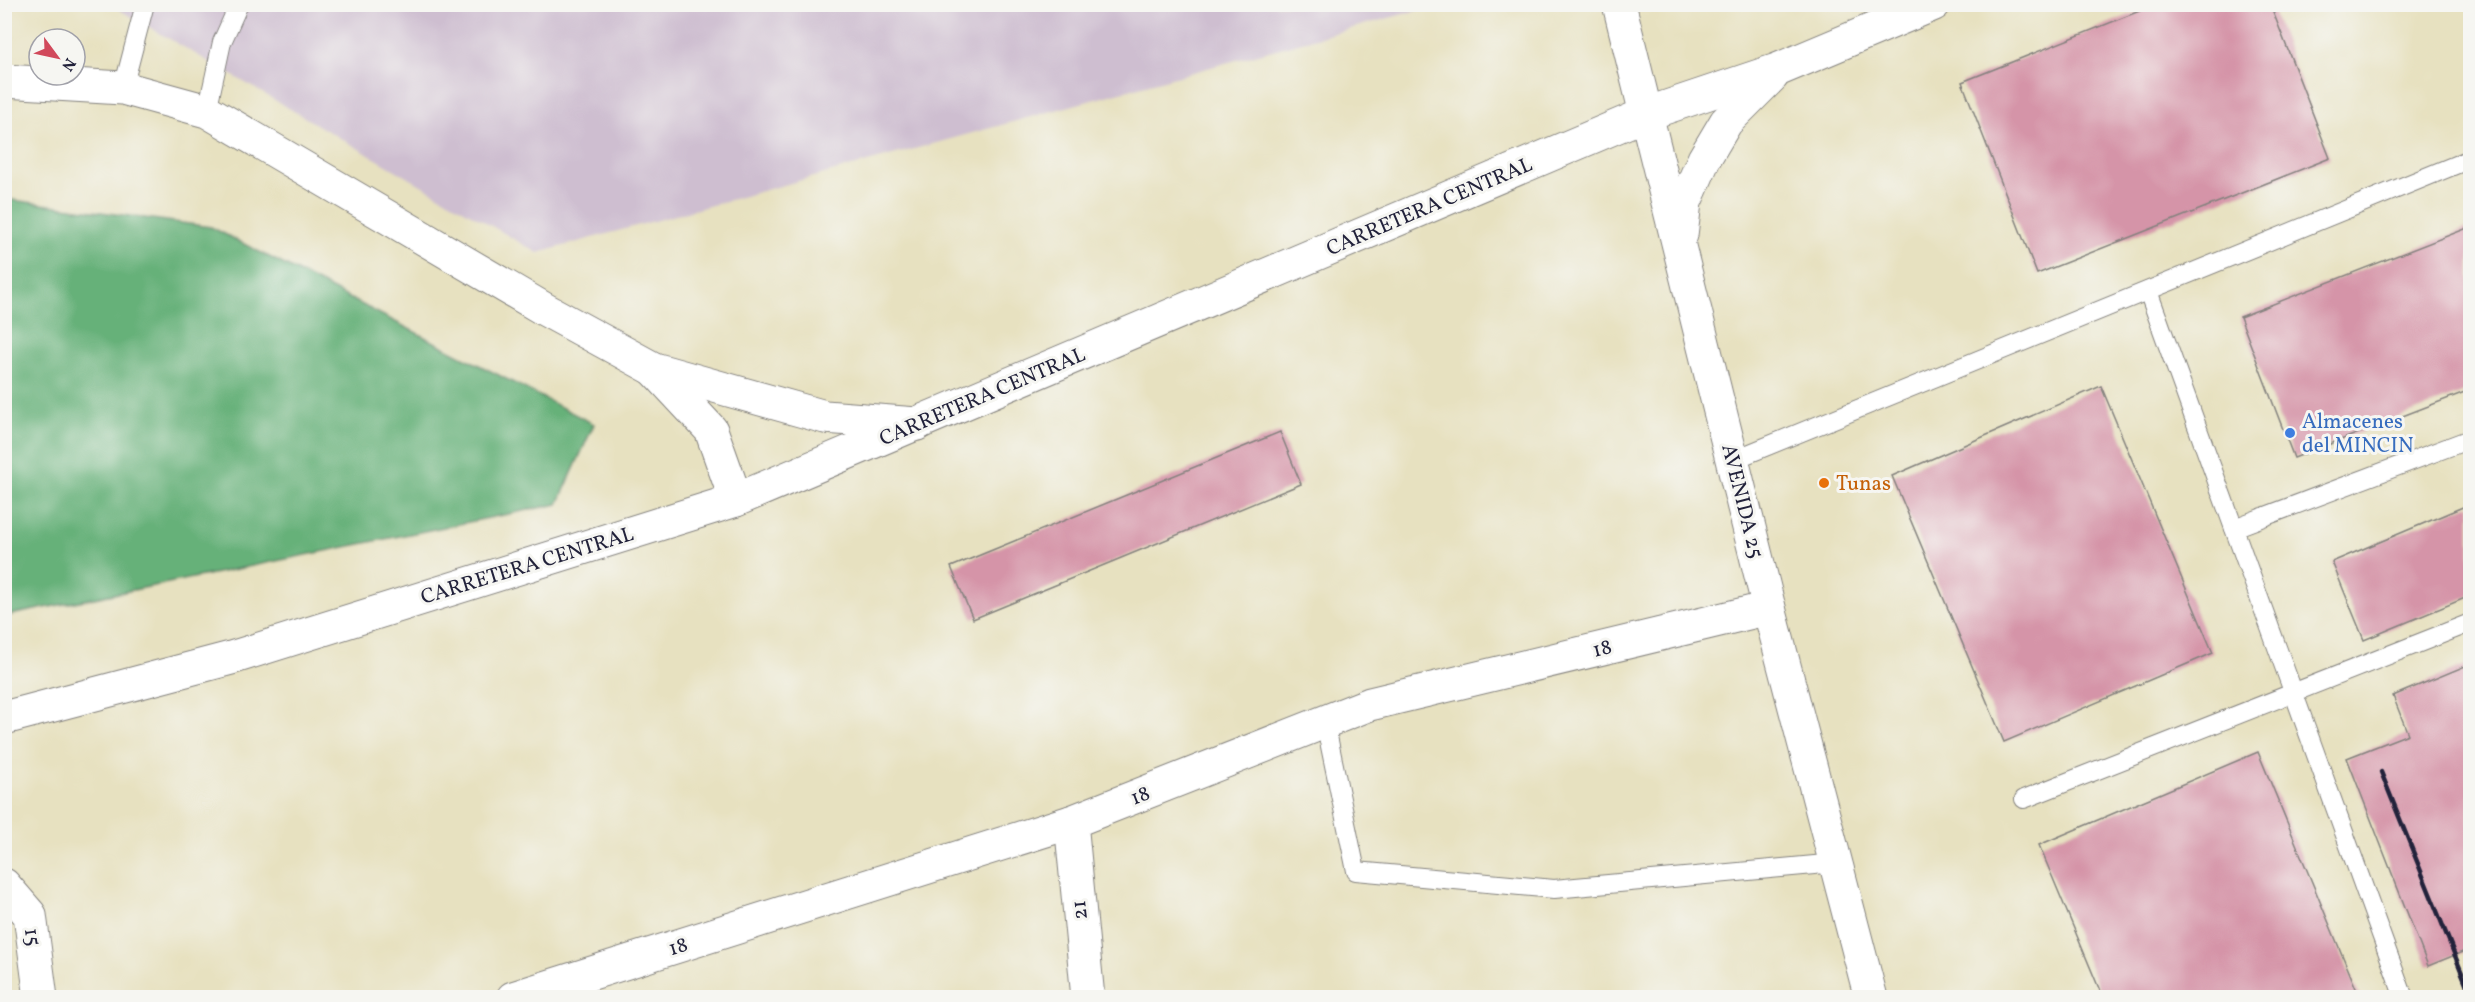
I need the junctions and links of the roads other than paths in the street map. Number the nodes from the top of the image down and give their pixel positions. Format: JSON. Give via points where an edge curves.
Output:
{"nodes":[{"id":1,"x":145,"y":4,"type":"edge"},
{"id":2,"x":239,"y":4,"type":"edge"},
{"id":3,"x":1618,"y":4,"type":"edge"},
{"id":4,"x":1935,"y":4,"type":"edge"},
{"id":5,"x":1777,"y":70,"type":"junction"},
{"id":6,"x":4,"y":81,"type":"edge"},
{"id":7,"x":123,"y":88,"type":"junction"},
{"id":8,"x":207,"y":111,"type":"junction"},
{"id":9,"x":1646,"y":114,"type":"junction"},
{"id":10,"x":2470,"y":159,"type":"edge"},
{"id":11,"x":1679,"y":246,"type":"junction"},
{"id":12,"x":2148,"y":291,"type":"junction"},
{"id":13,"x":654,"y":369,"type":"junction"},
{"id":14,"x":917,"y":424,"type":"junction"},
{"id":15,"x":2470,"y":439,"type":"edge"},
{"id":16,"x":1733,"y":460,"type":"junction"},
{"id":17,"x":736,"y":500,"type":"junction"},
{"id":18,"x":2234,"y":528,"type":"junction"},
{"id":19,"x":1769,"y":608,"type":"junction"},
{"id":20,"x":2470,"y":622,"type":"edge"},
{"id":21,"x":2293,"y":693,"type":"junction"},
{"id":22,"x":4,"y":718,"type":"edge"},
{"id":23,"x":1325,"y":722,"type":"junction"},
{"id":24,"x":2025,"y":799,"type":"dead end"},
{"id":25,"x":1071,"y":822,"type":"junction"},
{"id":26,"x":1836,"y":863,"type":"junction"},
{"id":27,"x":4,"y":885,"type":"edge"},
{"id":28,"x":41,"y":998,"type":"edge"},
{"id":29,"x":513,"y":998,"type":"edge"},
{"id":30,"x":1088,"y":998,"type":"edge"},
{"id":31,"x":1871,"y":998,"type":"edge"},
{"id":32,"x":2404,"y":998,"type":"edge"}],
"edges":[{"from":1,"to":7,"type":"lane"},
{"from":2,"to":8,"type":"lane","via":[[222,42]]},
{"from":3,"to":9,"type":"main road","name":"AVENIDA 25"},
{"from":4,"to":5,"type":"main road","name":"CARRETERA CENTRAL"},
{"from":5,"to":9,"type":"main road","name":"CARRETERA CENTRAL"},
{"from":5,"to":11,"type":"main road","via":[[1726,122],[1704,159],[1685,202]]},
{"from":6,"to":7,"type":"main road"},
{"from":7,"to":8,"type":"main road"},
{"from":8,"to":13,"type":"main road","via":[[544,309]]},
{"from":9,"to":11,"type":"main road","name":"AVENIDA 25"},
{"from":9,"to":14,"type":"main road","name":"CARRETERA CENTRAL"},
{"from":10,"to":12,"type":"lane"},
{"from":11,"to":16,"type":"main road","name":"AVENIDA 25"},
{"from":12,"to":16,"type":"lane"},
{"from":12,"to":18,"type":"lane"},
{"from":13,"to":14,"type":"main road","via":[[825,417]]},
{"from":13,"to":17,"type":"main road","via":[[711,430]]},
{"from":14,"to":17,"type":"main road","name":"CARRETERA CENTRAL"},
{"from":15,"to":18,"type":"lane"},
{"from":16,"to":19,"type":"main road","name":"AVENIDA 25"},
{"from":17,"to":22,"type":"main road","name":"CARRETERA CENTRAL","via":[[231,658]]},
{"from":18,"to":21,"type":"lane"},
{"from":19,"to":23,"type":"main road","name":"18","via":[[1370,704]]},
{"from":19,"to":26,"type":"main road","name":"AVENIDA 25"},
{"from":20,"to":21,"type":"lane"},
{"from":21,"to":24,"type":"lane"},
{"from":21,"to":32,"type":"lane"},
{"from":23,"to":25,"type":"main road","name":"18"},
{"from":23,"to":26,"type":"lane","via":[[1356,871],[1554,888]]},
{"from":25,"to":29,"type":"main road","name":"18"},
{"from":25,"to":30,"type":"main road","name":"21"},
{"from":26,"to":31,"type":"main road","name":"AVENIDA 25"},
{"from":27,"to":28,"type":"main road","name":"15","via":[[30,915]]}]}
